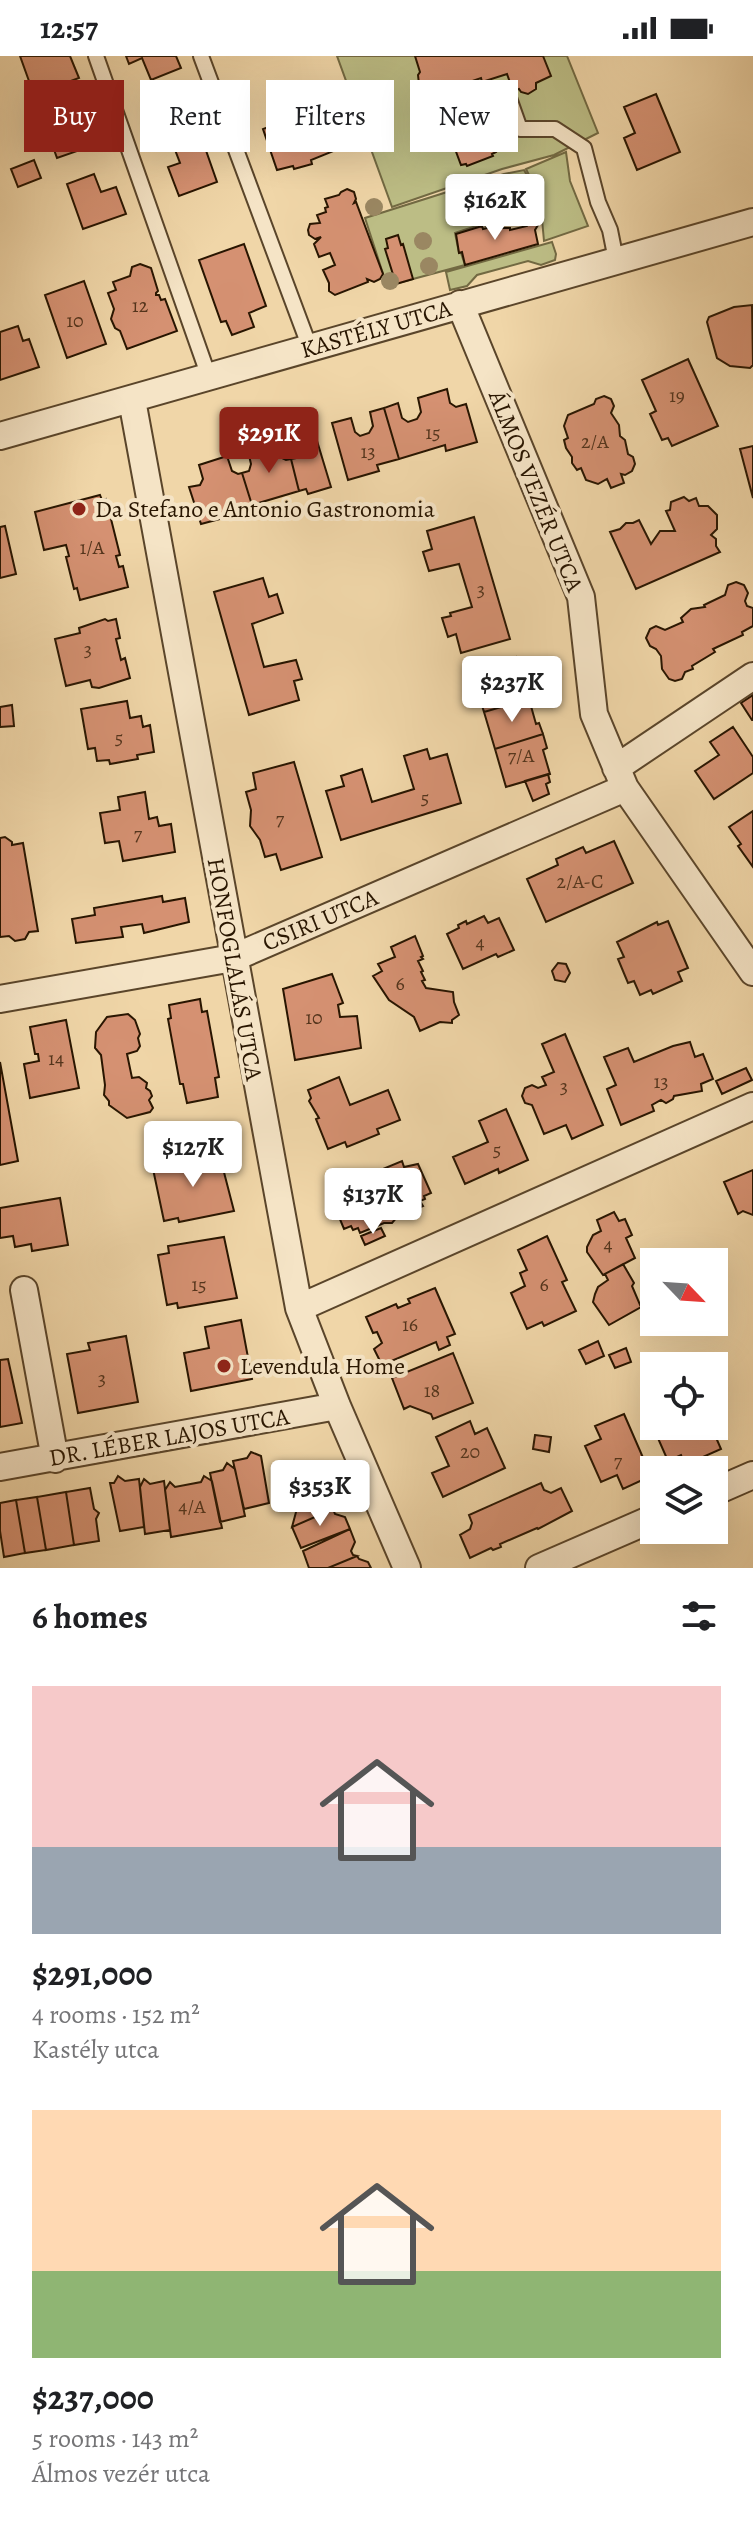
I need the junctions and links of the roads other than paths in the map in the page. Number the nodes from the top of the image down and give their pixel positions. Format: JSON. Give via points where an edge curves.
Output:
{"nodes":[{"id":1,"x":96,"y":56,"type":"edge"},
{"id":2,"x":201,"y":56,"type":"edge"},
{"id":3,"x":518,"y":123,"type":"edge"},
{"id":4,"x":753,"y":222,"type":"edge"},
{"id":5,"x":616,"y":260,"type":"junction"},
{"id":6,"x":460,"y":304,"type":"junction"},
{"id":7,"x":310,"y":348,"type":"junction"},
{"id":8,"x":209,"y":377,"type":"junction"},
{"id":9,"x":132,"y":400,"type":"junction"},
{"id":10,"x":0,"y":436,"type":"edge"},
{"id":11,"x":753,"y":676,"type":"edge"},
{"id":12,"x":620,"y":778,"type":"junction"},
{"id":13,"x":233,"y":958,"type":"junction"},
{"id":14,"x":753,"y":972,"type":"edge"},
{"id":15,"x":0,"y":999,"type":"edge"},
{"id":16,"x":753,"y":1106,"type":"edge"},
{"id":17,"x":24,"y":1290,"type":"dead end"},
{"id":18,"x":299,"y":1308,"type":"junction"},
{"id":19,"x":337,"y":1406,"type":"junction"},
{"id":20,"x":55,"y":1459,"type":"junction"},
{"id":21,"x":0,"y":1467,"type":"edge"},
{"id":22,"x":753,"y":1475,"type":"edge"},
{"id":23,"x":728,"y":1486,"type":"edge"},
{"id":24,"x":640,"y":1524,"type":"edge"},
{"id":25,"x":407,"y":1568,"type":"edge"},
{"id":26,"x":539,"y":1568,"type":"edge"}],
"edges":[{"from":1,"to":8,"type":"lane"},
{"from":2,"to":7,"type":"lane"},
{"from":3,"to":5,"type":"lane","via":[[520,129],[555,129],[584,148]]},
{"from":4,"to":5,"type":"street","name":"KASTÉLY UTCA"},
{"from":5,"to":6,"type":"street","name":"KASTÉLY UTCA"},
{"from":6,"to":7,"type":"street","name":"KASTÉLY UTCA"},
{"from":6,"to":12,"type":"street","name":"ÁLMOS VEZÉR UTCA","via":[[581,597],[594,714]]},
{"from":7,"to":8,"type":"street","name":"KASTÉLY UTCA"},
{"from":8,"to":9,"type":"street","name":"KASTÉLY UTCA"},
{"from":9,"to":10,"type":"street","name":"KASTÉLY UTCA"},
{"from":9,"to":13,"type":"street","name":"HONFOGLALÁS UTCA"},
{"from":11,"to":12,"type":"street","name":"CSIRI UTCA"},
{"from":12,"to":13,"type":"street","name":"CSIRI UTCA"},
{"from":12,"to":14,"type":"street","name":"ÁLMOS VEZÉR UTCA"},
{"from":13,"to":15,"type":"street","name":"CSIRI UTCA"},
{"from":13,"to":18,"type":"street","name":"HONFOGLALÁS UTCA"},
{"from":16,"to":18,"type":"street"},
{"from":17,"to":20,"type":"street"},
{"from":18,"to":19,"type":"street","name":"HONFOGLALÁS UTCA"},
{"from":19,"to":20,"type":"street","name":"DR. LÉBER LAJOS UTCA"},
{"from":19,"to":25,"type":"street","name":"HONFOGLALÁS UTCA"},
{"from":20,"to":21,"type":"street","name":"DR. LÉBER LAJOS UTCA"},
{"from":22,"to":23,"type":"street"},
{"from":24,"to":26,"type":"street"}]}
